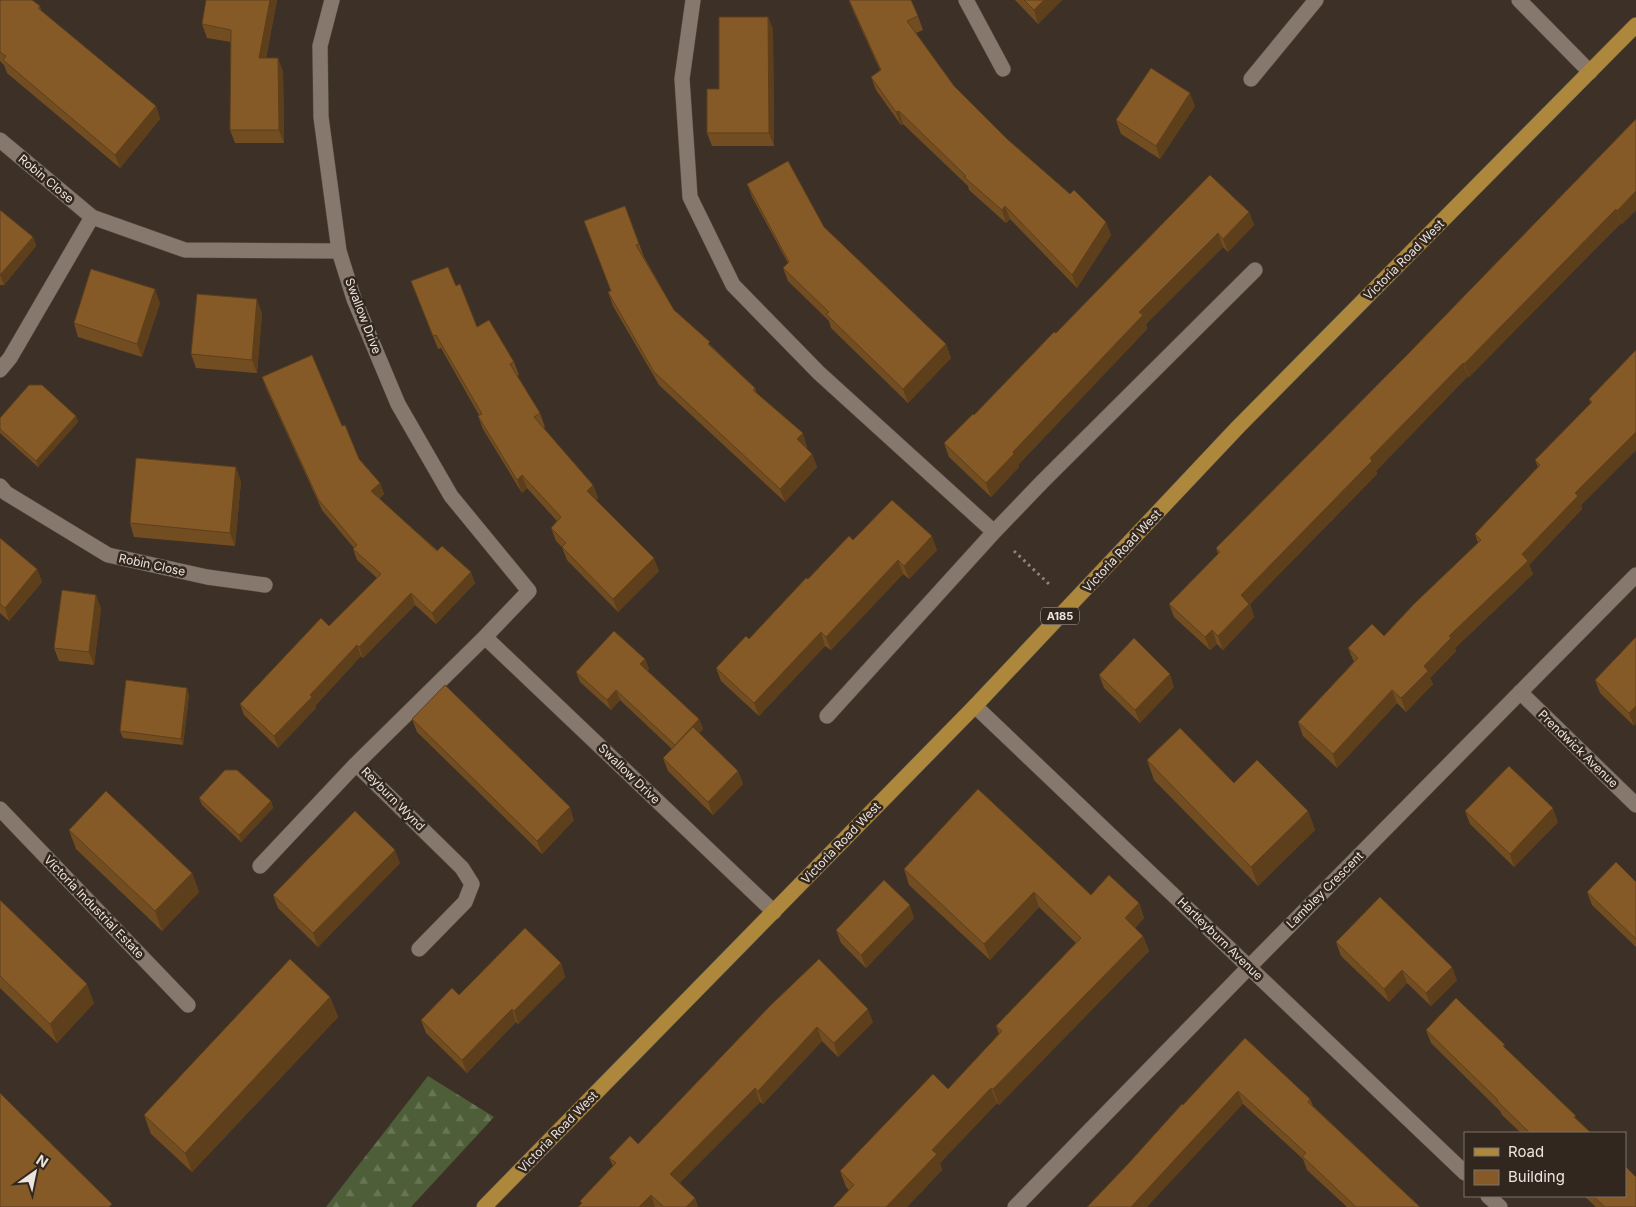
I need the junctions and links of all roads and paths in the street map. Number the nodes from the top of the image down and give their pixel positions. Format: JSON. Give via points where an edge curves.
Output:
{"nodes":[{"id":1,"x":332,"y":0,"type":"edge"},
{"id":2,"x":693,"y":0,"type":"edge"},
{"id":3,"x":966,"y":0,"type":"edge"},
{"id":4,"x":1316,"y":0,"type":"edge"},
{"id":5,"x":1519,"y":0,"type":"edge"},
{"id":6,"x":1636,"y":25,"type":"edge"},
{"id":7,"x":1003,"y":69,"type":"dead end"},
{"id":8,"x":1590,"y":72,"type":"junction"},
{"id":9,"x":1251,"y":79,"type":"dead end"},
{"id":10,"x":0,"y":140,"type":"edge"},
{"id":11,"x":92,"y":217,"type":"junction"},
{"id":12,"x":339,"y":250,"type":"junction"},
{"id":13,"x":1256,"y":270,"type":"dead end"},
{"id":14,"x":0,"y":370,"type":"edge"},
{"id":15,"x":0,"y":486,"type":"edge"},
{"id":16,"x":994,"y":532,"type":"junction"},
{"id":17,"x":1636,"y":575,"type":"edge"},
{"id":18,"x":265,"y":585,"type":"dead end"},
{"id":19,"x":528,"y":591,"type":"joint"},
{"id":20,"x":1071,"y":604,"type":"junction"},
{"id":21,"x":485,"y":637,"type":"junction"},
{"id":22,"x":1520,"y":692,"type":"junction"},
{"id":23,"x":975,"y":706,"type":"junction"},
{"id":24,"x":827,"y":716,"type":"dead end"},
{"id":25,"x":356,"y":764,"type":"junction"},
{"id":26,"x":1636,"y":805,"type":"edge"},
{"id":27,"x":0,"y":809,"type":"edge"},
{"id":28,"x":260,"y":866,"type":"dead end"},
{"id":29,"x":774,"y":912,"type":"junction"},
{"id":30,"x":419,"y":949,"type":"dead end"},
{"id":31,"x":1249,"y":967,"type":"junction"},
{"id":32,"x":188,"y":1005,"type":"dead end"},
{"id":33,"x":1464,"y":1172,"type":"edge"},
{"id":34,"x":1489,"y":1197,"type":"edge"},
{"id":35,"x":484,"y":1207,"type":"edge"},
{"id":36,"x":1015,"y":1207,"type":"edge"},
{"id":37,"x":1500,"y":1207,"type":"edge"}],
"edges":[{"from":1,"to":12,"type":"street","name":"Swallow Drive","via":[[320,46],[321,117]]},
{"from":2,"to":16,"type":"street","via":[[682,79],[690,197],[733,285],[818,373]]},
{"from":3,"to":7,"type":"street"},
{"from":4,"to":9,"type":"street"},
{"from":5,"to":8,"type":"street"},
{"from":6,"to":8,"type":"main road","name":"Victoria Road West","number":"A185"},
{"from":8,"to":20,"type":"main road","name":"Victoria Road West","number":"A185","via":[[1238,427]]},
{"from":10,"to":11,"type":"street","name":"Robin Close"},
{"from":11,"to":12,"type":"street","name":"Robin Close","via":[[186,250]]},
{"from":11,"to":14,"type":"street"},
{"from":12,"to":19,"type":"street","name":"Swallow Drive","via":[[354,299],[398,404],[451,496]]},
{"from":13,"to":16,"type":"street"},
{"from":15,"to":18,"type":"street","name":"Robin Close","via":[[6,493],[108,555],[207,577]]},
{"from":16,"to":20,"type":"path"},
{"from":16,"to":24,"type":"street"},
{"from":17,"to":22,"type":"street","name":"Lambley Crescent"},
{"from":19,"to":21,"type":"street","name":"Reyburn Wynd"},
{"from":20,"to":23,"type":"main road","name":"Victoria Road West","number":"A185"},
{"from":21,"to":25,"type":"street","name":"Reyburn Wynd"},
{"from":21,"to":29,"type":"street","name":"Swallow Drive"},
{"from":22,"to":26,"type":"street","name":"Prendwick Avenue"},
{"from":22,"to":31,"type":"street","name":"Lambley Crescent"},
{"from":23,"to":29,"type":"main road","name":"Victoria Road West","number":"A185"},
{"from":23,"to":31,"type":"street","name":"Hartleyburn Avenue"},
{"from":25,"to":28,"type":"street"},
{"from":25,"to":30,"type":"street","name":"Reyburn Wynd","via":[[462,868],[472,884],[465,902]]},
{"from":27,"to":32,"type":"street","name":"Victoria Industrial Estate"},
{"from":29,"to":35,"type":"main road","name":"Victoria Road West","number":"A185"},
{"from":31,"to":33,"type":"street","name":"Hartleyburn Avenue"},
{"from":31,"to":36,"type":"street","name":"Lambley Crescent"},
{"from":34,"to":37,"type":"street"}]}
